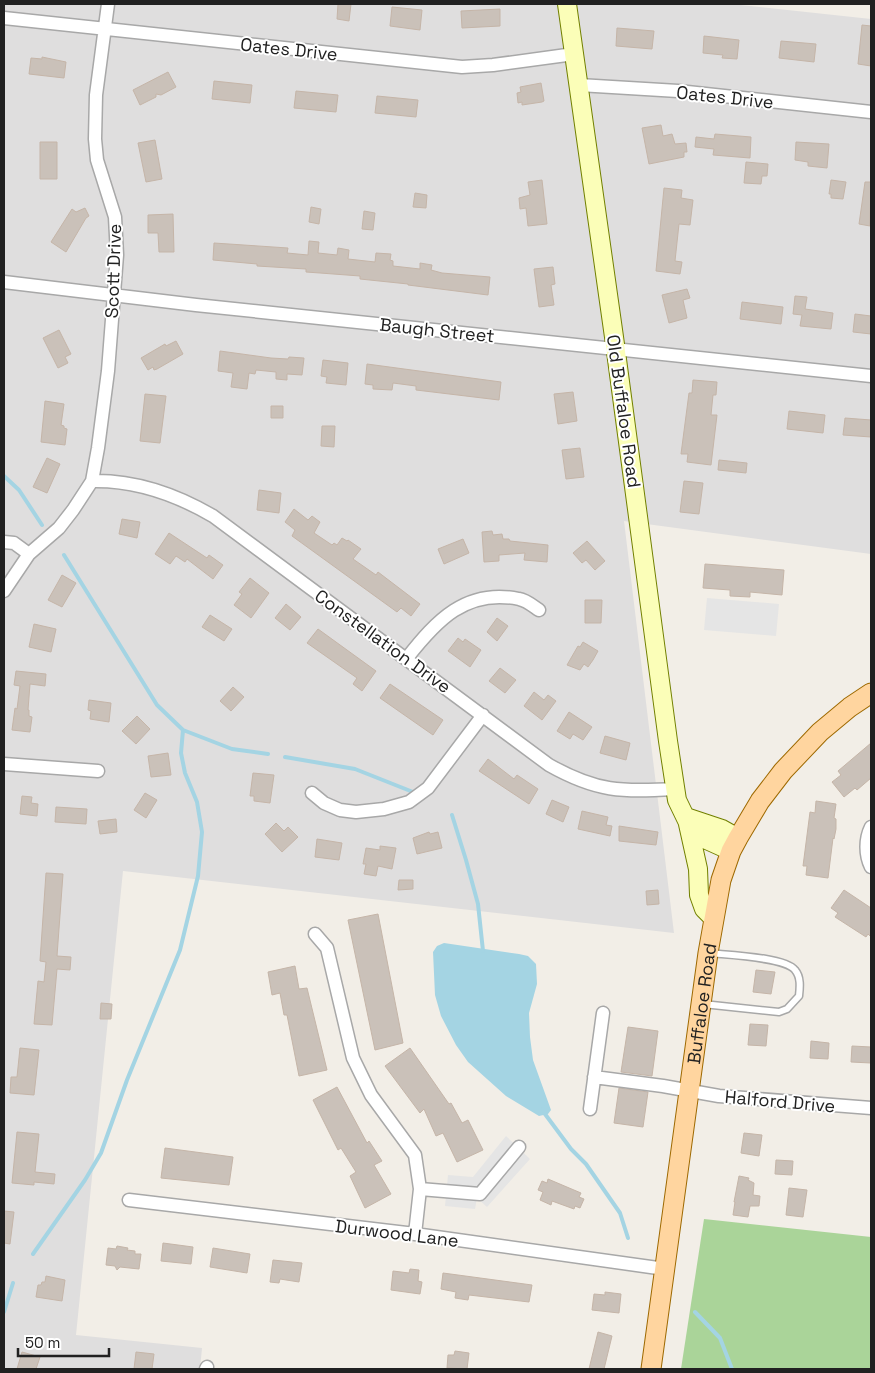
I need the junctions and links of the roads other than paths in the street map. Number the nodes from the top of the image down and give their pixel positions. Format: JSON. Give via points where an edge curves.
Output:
{"nodes":[{"id":1,"x":108,"y":4,"type":"edge"},
{"id":2,"x":567,"y":4,"type":"edge"},
{"id":3,"x":4,"y":18,"type":"edge"},
{"id":4,"x":106,"y":29,"type":"junction"},
{"id":5,"x":574,"y":54,"type":"junction"},
{"id":6,"x":579,"y":85,"type":"junction"},
{"id":7,"x":871,"y":112,"type":"edge"},
{"id":8,"x":4,"y":282,"type":"edge"},
{"id":9,"x":114,"y":295,"type":"junction"},
{"id":10,"x":616,"y":349,"type":"junction"},
{"id":11,"x":871,"y":376,"type":"edge"},
{"id":12,"x":92,"y":481,"type":"junction"},
{"id":13,"x":4,"y":542,"type":"edge"},
{"id":14,"x":29,"y":554,"type":"junction"},
{"id":15,"x":4,"y":591,"type":"edge"},
{"id":16,"x":539,"y":610,"type":"dead end"},
{"id":17,"x":407,"y":658,"type":"junction"},
{"id":18,"x":871,"y":693,"type":"edge"},
{"id":19,"x":482,"y":715,"type":"junction"},
{"id":20,"x":4,"y":764,"type":"edge"},
{"id":21,"x":98,"y":771,"type":"dead end"},
{"id":22,"x":675,"y":789,"type":"junction"},
{"id":23,"x":312,"y":792,"type":"dead end"},
{"id":24,"x":687,"y":820,"type":"junction"},
{"id":25,"x":871,"y":827,"type":"edge"},
{"id":26,"x":734,"y":845,"type":"junction"},
{"id":27,"x":871,"y":867,"type":"edge"},
{"id":28,"x":714,"y":919,"type":"junction"},
{"id":29,"x":315,"y":934,"type":"dead end"},
{"id":30,"x":708,"y":953,"type":"junction"},
{"id":31,"x":701,"y":1004,"type":"junction"},
{"id":32,"x":603,"y":1013,"type":"dead end"},
{"id":33,"x":594,"y":1077,"type":"junction"},
{"id":34,"x":689,"y":1091,"type":"junction"},
{"id":35,"x":871,"y":1108,"type":"edge"},
{"id":36,"x":590,"y":1109,"type":"dead end"},
{"id":37,"x":519,"y":1148,"type":"dead end"},
{"id":38,"x":420,"y":1189,"type":"junction"},
{"id":39,"x":129,"y":1200,"type":"dead end"},
{"id":40,"x":415,"y":1234,"type":"junction"},
{"id":41,"x":665,"y":1269,"type":"junction"},
{"id":42,"x":652,"y":1369,"type":"edge"}],
"edges":[{"from":1,"to":4,"type":"street","name":"Scott Drive"},
{"from":2,"to":5,"type":"street","name":"Old Buffaloe Road"},
{"from":3,"to":4,"type":"street","name":"Oates Drive"},
{"from":4,"to":5,"type":"street","name":"Oates Drive","via":[[462,66]]},
{"from":4,"to":9,"type":"street","name":"Scott Drive","via":[[96,95],[95,139],[97,160],[115,217]]},
{"from":5,"to":6,"type":"street","name":"Old Buffaloe Road"},
{"from":6,"to":7,"type":"street","name":"Oates Drive"},
{"from":6,"to":10,"type":"street","name":"Old Buffaloe Road"},
{"from":8,"to":9,"type":"street","name":"Baugh Street"},
{"from":9,"to":10,"type":"street","name":"Baugh Street"},
{"from":9,"to":12,"type":"street","name":"Scott Drive","via":[[102,422]]},
{"from":10,"to":11,"type":"street","name":"Baugh Street"},
{"from":10,"to":22,"type":"street","name":"Old Buffaloe Road"},
{"from":12,"to":14,"type":"street","via":[[59,528]]},
{"from":12,"to":17,"type":"street","name":"Constellation Drive","via":[[113,480],[171,495],[194,505]]},
{"from":13,"to":14,"type":"street","via":[[14,543]]},
{"from":14,"to":15,"type":"street"},
{"from":16,"to":17,"type":"street","via":[[520,599],[492,597],[463,603],[433,626]]},
{"from":17,"to":19,"type":"street","name":"Constellation Drive"},
{"from":18,"to":26,"type":"main road","name":"Buffaloe Road","via":[[820,732],[783,771],[760,801]]},
{"from":19,"to":22,"type":"street","name":"Constellation Drive","via":[[549,765],[572,778],[608,789]]},
{"from":19,"to":23,"type":"street","via":[[428,788],[409,802],[356,812],[324,803]]},
{"from":20,"to":21,"type":"street"},
{"from":22,"to":24,"type":"street","name":"Old Buffaloe Road"},
{"from":24,"to":26,"type":"street","via":[[722,829]]},
{"from":24,"to":28,"type":"street","name":"Old Buffaloe Road","via":[[698,869],[699,895],[704,909]]},
{"from":25,"to":27,"type":"street","via":[[867,852]]},
{"from":26,"to":28,"type":"main road","name":"Buffaloe Road","via":[[721,880]]},
{"from":28,"to":30,"type":"main road","name":"Buffaloe Road"},
{"from":29,"to":38,"type":"street","via":[[327,948],[353,1058],[371,1095],[414,1155]]},
{"from":30,"to":31,"type":"main road","name":"Buffaloe Road"},
{"from":30,"to":31,"type":"lane","via":[[787,963],[799,977],[799,996],[779,1012]]},
{"from":31,"to":34,"type":"main road","name":"Buffaloe Road"},
{"from":32,"to":33,"type":"street"},
{"from":33,"to":34,"type":"street","name":"Halford Drive"},
{"from":33,"to":36,"type":"street"},
{"from":34,"to":35,"type":"street","name":"Halford Drive"},
{"from":34,"to":41,"type":"main road","name":"Buffaloe Road"},
{"from":37,"to":38,"type":"street","via":[[480,1194]]},
{"from":38,"to":40,"type":"street"},
{"from":39,"to":40,"type":"street","name":"Durwood Lane"},
{"from":40,"to":41,"type":"street","name":"Durwood Lane"},
{"from":41,"to":42,"type":"main road","name":"Buffaloe Road"}]}
